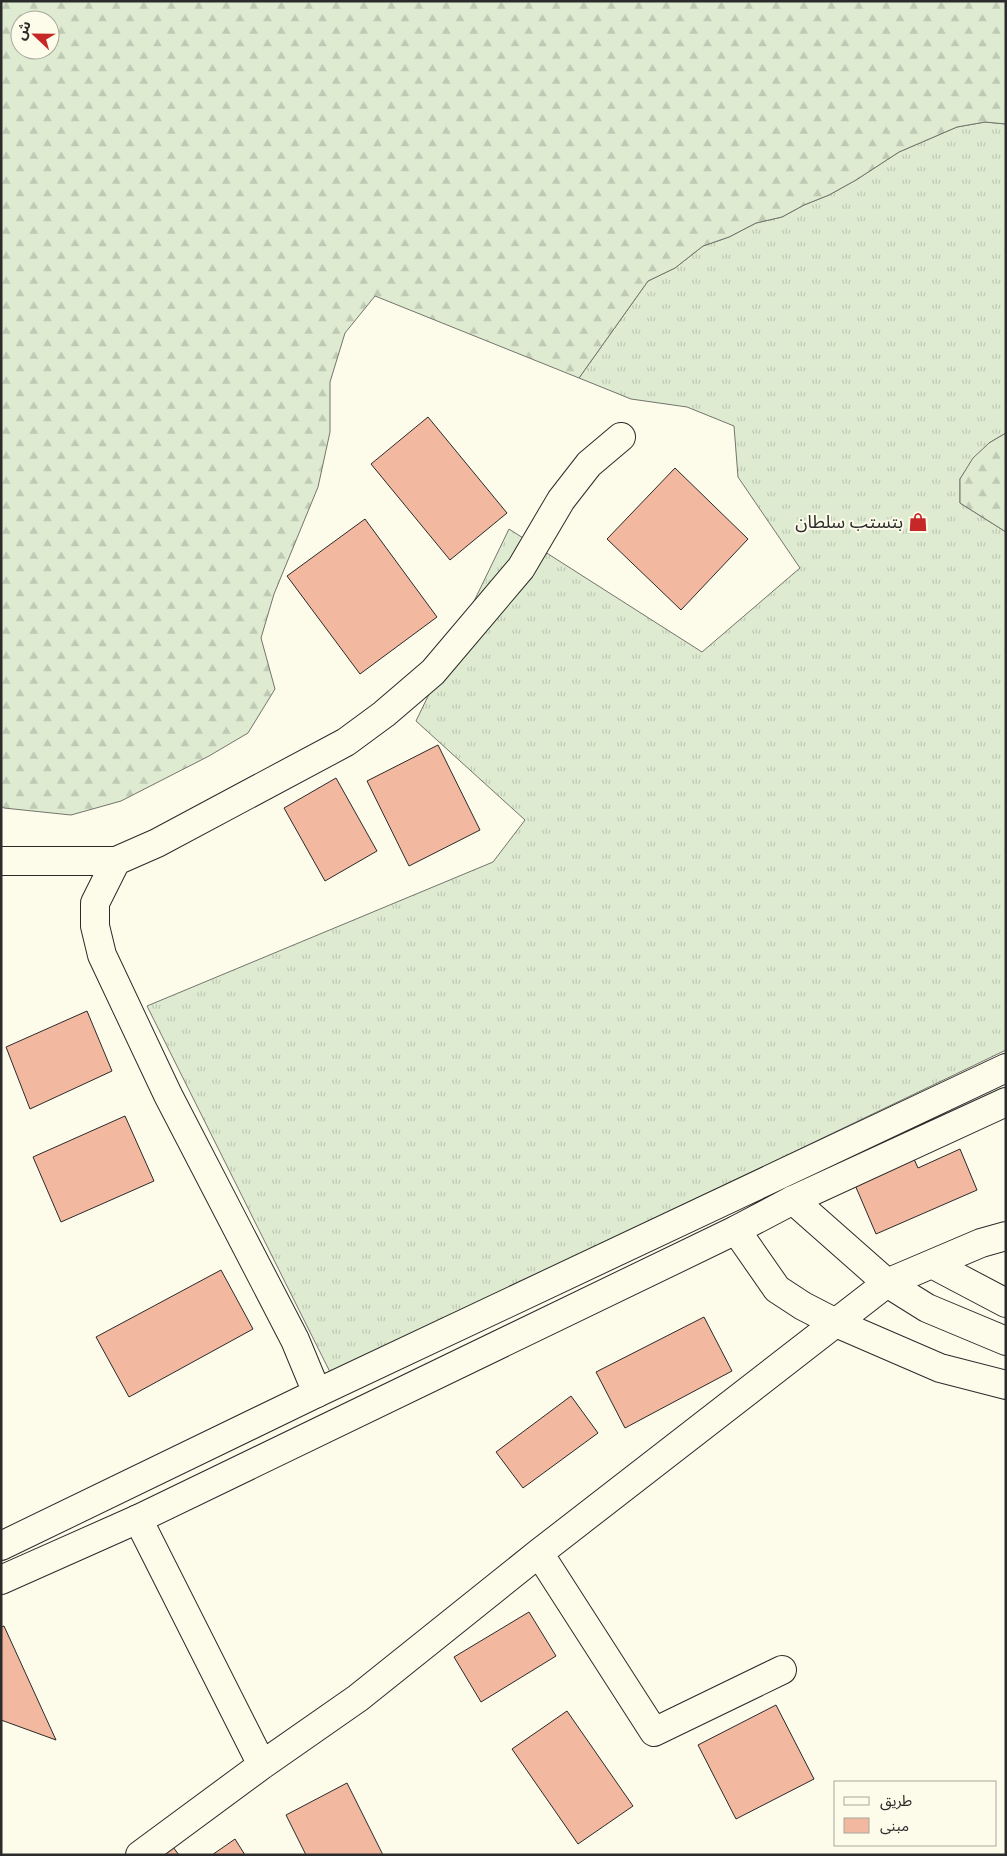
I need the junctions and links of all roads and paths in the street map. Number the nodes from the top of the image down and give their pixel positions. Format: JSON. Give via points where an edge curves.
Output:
{"nodes":[{"id":1,"x":621,"y":437,"type":"dead end"},
{"id":2,"x":1,"y":861,"type":"edge"},
{"id":3,"x":116,"y":861,"type":"junction"},
{"id":4,"x":1006,"y":1068,"type":"edge"},
{"id":5,"x":1006,"y":1102,"type":"edge"},
{"id":6,"x":793,"y":1200,"type":"junction"},
{"id":7,"x":736,"y":1230,"type":"junction"},
{"id":8,"x":1006,"y":1236,"type":"edge"},
{"id":9,"x":932,"y":1264,"type":"junction"},
{"id":10,"x":887,"y":1283,"type":"junction"},
{"id":11,"x":1006,"y":1303,"type":"edge"},
{"id":12,"x":836,"y":1323,"type":"junction"},
{"id":13,"x":1006,"y":1341,"type":"edge"},
{"id":14,"x":1006,"y":1385,"type":"edge"},
{"id":15,"x":317,"y":1393,"type":"junction"},
{"id":16,"x":138,"y":1520,"type":"junction"},
{"id":17,"x":1,"y":1546,"type":"edge"},
{"id":18,"x":539,"y":1553,"type":"junction"},
{"id":19,"x":1,"y":1580,"type":"edge"},
{"id":20,"x":782,"y":1670,"type":"dead end"},
{"id":21,"x":262,"y":1765,"type":"junction"},
{"id":22,"x":140,"y":1855,"type":"edge"}],
"edges":[{"from":1,"to":3,"type":"main road","via":[[589,464],[561,500],[521,568],[483,614],[433,672],[384,714],[346,742],[151,846]]},
{"from":2,"to":3,"type":"main road"},
{"from":3,"to":15,"type":"main road","via":[[95,903],[95,926],[102,955],[168,1094],[295,1340]]},
{"from":4,"to":15,"type":"main road"},
{"from":5,"to":6,"type":"main road"},
{"from":6,"to":7,"type":"main road"},
{"from":6,"to":10,"type":"main road"},
{"from":7,"to":12,"type":"main road","via":[[777,1289]]},
{"from":7,"to":16,"type":"main road"},
{"from":8,"to":9,"type":"main road"},
{"from":9,"to":10,"type":"main road"},
{"from":9,"to":11,"type":"main road"},
{"from":10,"to":12,"type":"main road"},
{"from":10,"to":13,"type":"main road","via":[[927,1308]]},
{"from":12,"to":14,"type":"main road","via":[[940,1368]]},
{"from":12,"to":18,"type":"main road"},
{"from":15,"to":17,"type":"main road"},
{"from":16,"to":19,"type":"main road"},
{"from":16,"to":21,"type":"main road"},
{"from":18,"to":20,"type":"main road","via":[[654,1732]]},
{"from":18,"to":21,"type":"main road","via":[[358,1698]]},
{"from":21,"to":22,"type":"main road"}]}
